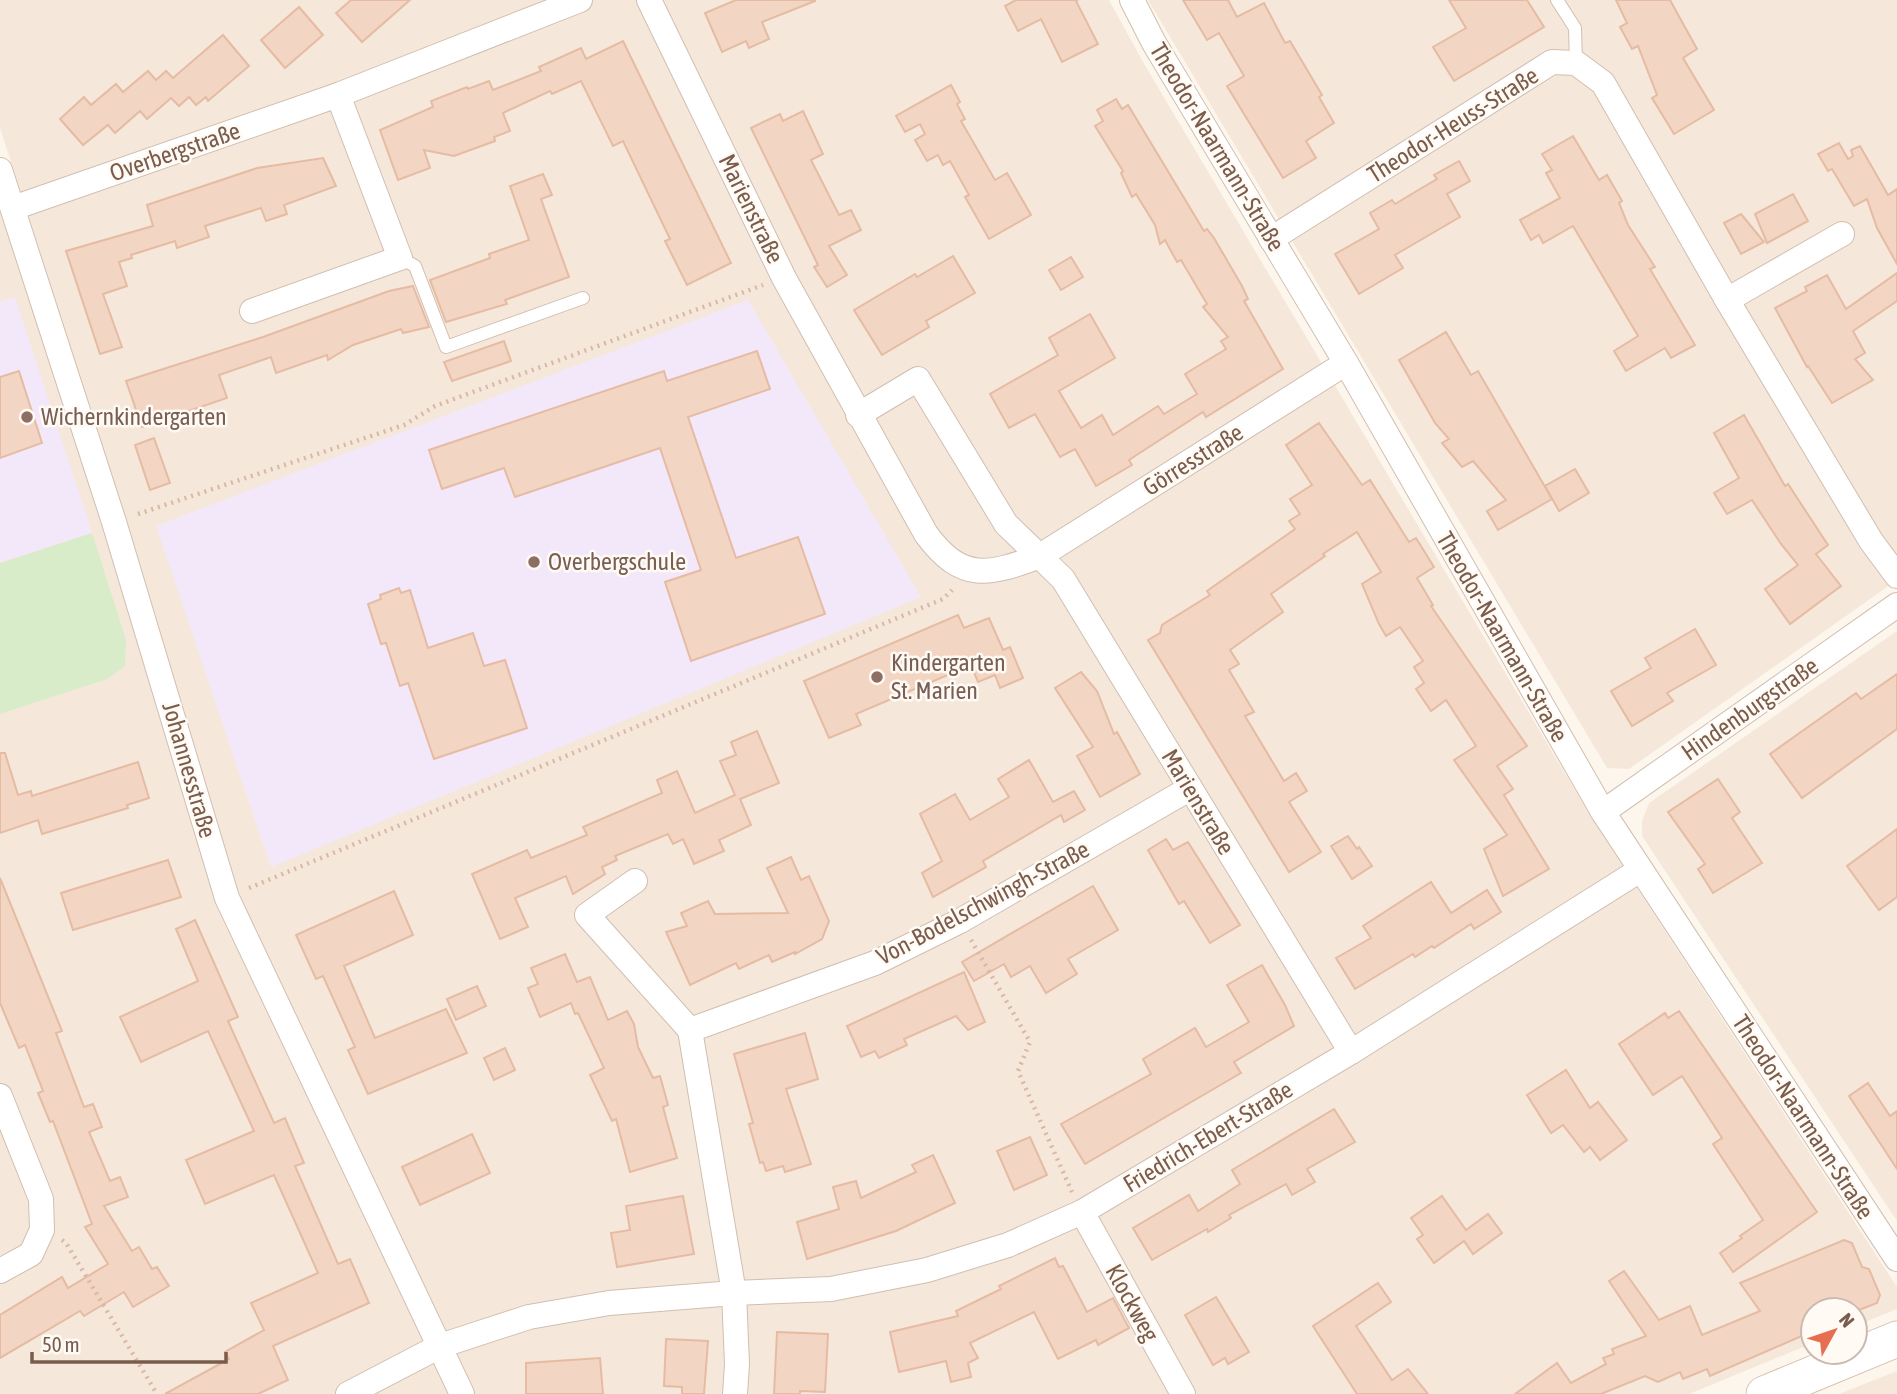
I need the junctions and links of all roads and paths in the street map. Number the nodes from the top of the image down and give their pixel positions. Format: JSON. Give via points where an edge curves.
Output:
{"nodes":[{"id":1,"x":580,"y":0,"type":"edge"},
{"id":2,"x":649,"y":0,"type":"edge"},
{"id":3,"x":1132,"y":0,"type":"edge"},
{"id":4,"x":1557,"y":0,"type":"edge"},
{"id":5,"x":1576,"y":63,"type":"junction"},
{"id":6,"x":338,"y":95,"type":"junction"},
{"id":7,"x":0,"y":170,"type":"edge"},
{"id":8,"x":13,"y":208,"type":"junction"},
{"id":9,"x":1842,"y":234,"type":"dead end"},
{"id":10,"x":1271,"y":239,"type":"junction"},
{"id":11,"x":400,"y":258,"type":"junction"},
{"id":12,"x":784,"y":278,"type":"junction"},
{"id":13,"x":583,"y":298,"type":"dead end"},
{"id":14,"x":1727,"y":300,"type":"junction"},
{"id":15,"x":253,"y":311,"type":"dead end"},
{"id":16,"x":1346,"y":363,"type":"junction"},
{"id":17,"x":858,"y":415,"type":"junction"},
{"id":18,"x":114,"y":522,"type":"junction"},
{"id":19,"x":1040,"y":556,"type":"junction"},
{"id":20,"x":970,"y":572,"type":"junction"},
{"id":21,"x":1897,"y":576,"type":"edge"},
{"id":22,"x":1897,"y":605,"type":"edge"},
{"id":23,"x":1189,"y":789,"type":"junction"},
{"id":24,"x":1603,"y":812,"type":"junction"},
{"id":25,"x":1640,"y":870,"type":"junction"},
{"id":26,"x":635,"y":881,"type":"dead end"},
{"id":27,"x":227,"y":898,"type":"junction"},
{"id":28,"x":960,"y":921,"type":"junction"},
{"id":29,"x":690,"y":1030,"type":"junction"},
{"id":30,"x":1351,"y":1052,"type":"junction"},
{"id":31,"x":0,"y":1096,"type":"edge"},
{"id":32,"x":1082,"y":1212,"type":"junction"},
{"id":33,"x":42,"y":1230,"type":"junction"},
{"id":34,"x":1897,"y":1259,"type":"edge"},
{"id":35,"x":0,"y":1271,"type":"edge"},
{"id":36,"x":734,"y":1293,"type":"junction"},
{"id":37,"x":1897,"y":1339,"type":"edge"},
{"id":38,"x":440,"y":1346,"type":"junction"},
{"id":39,"x":157,"y":1394,"type":"edge"},
{"id":40,"x":348,"y":1394,"type":"edge"},
{"id":41,"x":462,"y":1394,"type":"edge"},
{"id":42,"x":735,"y":1394,"type":"edge"},
{"id":43,"x":1183,"y":1394,"type":"edge"},
{"id":44,"x":1765,"y":1394,"type":"edge"}],
"edges":[{"from":1,"to":6,"type":"street","name":"Overbergstraße"},
{"from":2,"to":12,"type":"street","name":"Marienstraße"},
{"from":3,"to":10,"type":"street","name":"Theodor-Naarmann-Straße"},
{"from":4,"to":5,"type":"lane","via":[[1575,28]]},
{"from":5,"to":10,"type":"street","name":"Theodor-Heuss-Straße","via":[[1552,62]]},
{"from":5,"to":14,"type":"street","via":[[1603,83]]},
{"from":6,"to":8,"type":"street","name":"Overbergstraße"},
{"from":6,"to":11,"type":"street"},
{"from":7,"to":8,"type":"street","name":"Johannesstraße"},
{"from":8,"to":18,"type":"street","name":"Johannesstraße"},
{"from":9,"to":14,"type":"street"},
{"from":10,"to":16,"type":"street","name":"Theodor-Naarmann-Straße"},
{"from":11,"to":13,"type":"lane","via":[[415,265],[446,347]]},
{"from":11,"to":15,"type":"street"},
{"from":12,"to":17,"type":"street","name":"Marienstraße"},
{"from":12,"to":18,"type":"path","via":[[435,406],[404,425]]},
{"from":14,"to":21,"type":"street","via":[[1871,541]]},
{"from":16,"to":19,"type":"street","name":"Görresstraße"},
{"from":16,"to":24,"type":"street","name":"Theodor-Naarmann-Straße"},
{"from":17,"to":19,"type":"street","name":"Marienstraße","via":[[918,379],[1006,524]]},
{"from":17,"to":20,"type":"street","name":"Marienstraße","via":[[926,534],[939,552]]},
{"from":18,"to":27,"type":"street","name":"Johannesstraße"},
{"from":19,"to":20,"type":"street","via":[[1003,569]]},
{"from":19,"to":23,"type":"street","name":"Marienstraße","via":[[1063,579]]},
{"from":20,"to":27,"type":"path","via":[[943,599]]},
{"from":22,"to":24,"type":"street","name":"Hindenburgstraße"},
{"from":23,"to":28,"type":"street","name":"Von-Bodelschwingh-Straße"},
{"from":23,"to":30,"type":"street","name":"Marienstraße"},
{"from":24,"to":25,"type":"street","name":"Theodor-Naarmann-Straße"},
{"from":25,"to":30,"type":"street","name":"Friedrich-Ebert-Straße"},
{"from":25,"to":34,"type":"street","name":"Theodor-Naarmann-Straße"},
{"from":26,"to":29,"type":"street","via":[[587,915]]},
{"from":27,"to":38,"type":"street","name":"Johannesstraße"},
{"from":28,"to":29,"type":"street","name":"Von-Bodelschwingh-Straße","via":[[874,963]]},
{"from":28,"to":32,"type":"path","via":[[1030,1042],[1018,1071]]},
{"from":29,"to":36,"type":"street"},
{"from":30,"to":32,"type":"street","name":"Friedrich-Ebert-Straße"},
{"from":31,"to":33,"type":"street","via":[[41,1199]]},
{"from":32,"to":36,"type":"street","name":"Friedrich-Ebert-Straße","via":[[1007,1245],[927,1270],[831,1289]]},
{"from":32,"to":43,"type":"street","name":"Klockweg"},
{"from":33,"to":35,"type":"street","via":[[31,1254]]},
{"from":33,"to":39,"type":"path","via":[[66,1243]]},
{"from":36,"to":38,"type":"street","name":"Friedrich-Ebert-Straße","via":[[610,1303],[529,1317]]},
{"from":36,"to":42,"type":"street"},
{"from":37,"to":44,"type":"main road"},
{"from":38,"to":40,"type":"street","name":"Friedrich-Ebert-Straße"},
{"from":38,"to":41,"type":"street","name":"Johannesstraße"}]}
